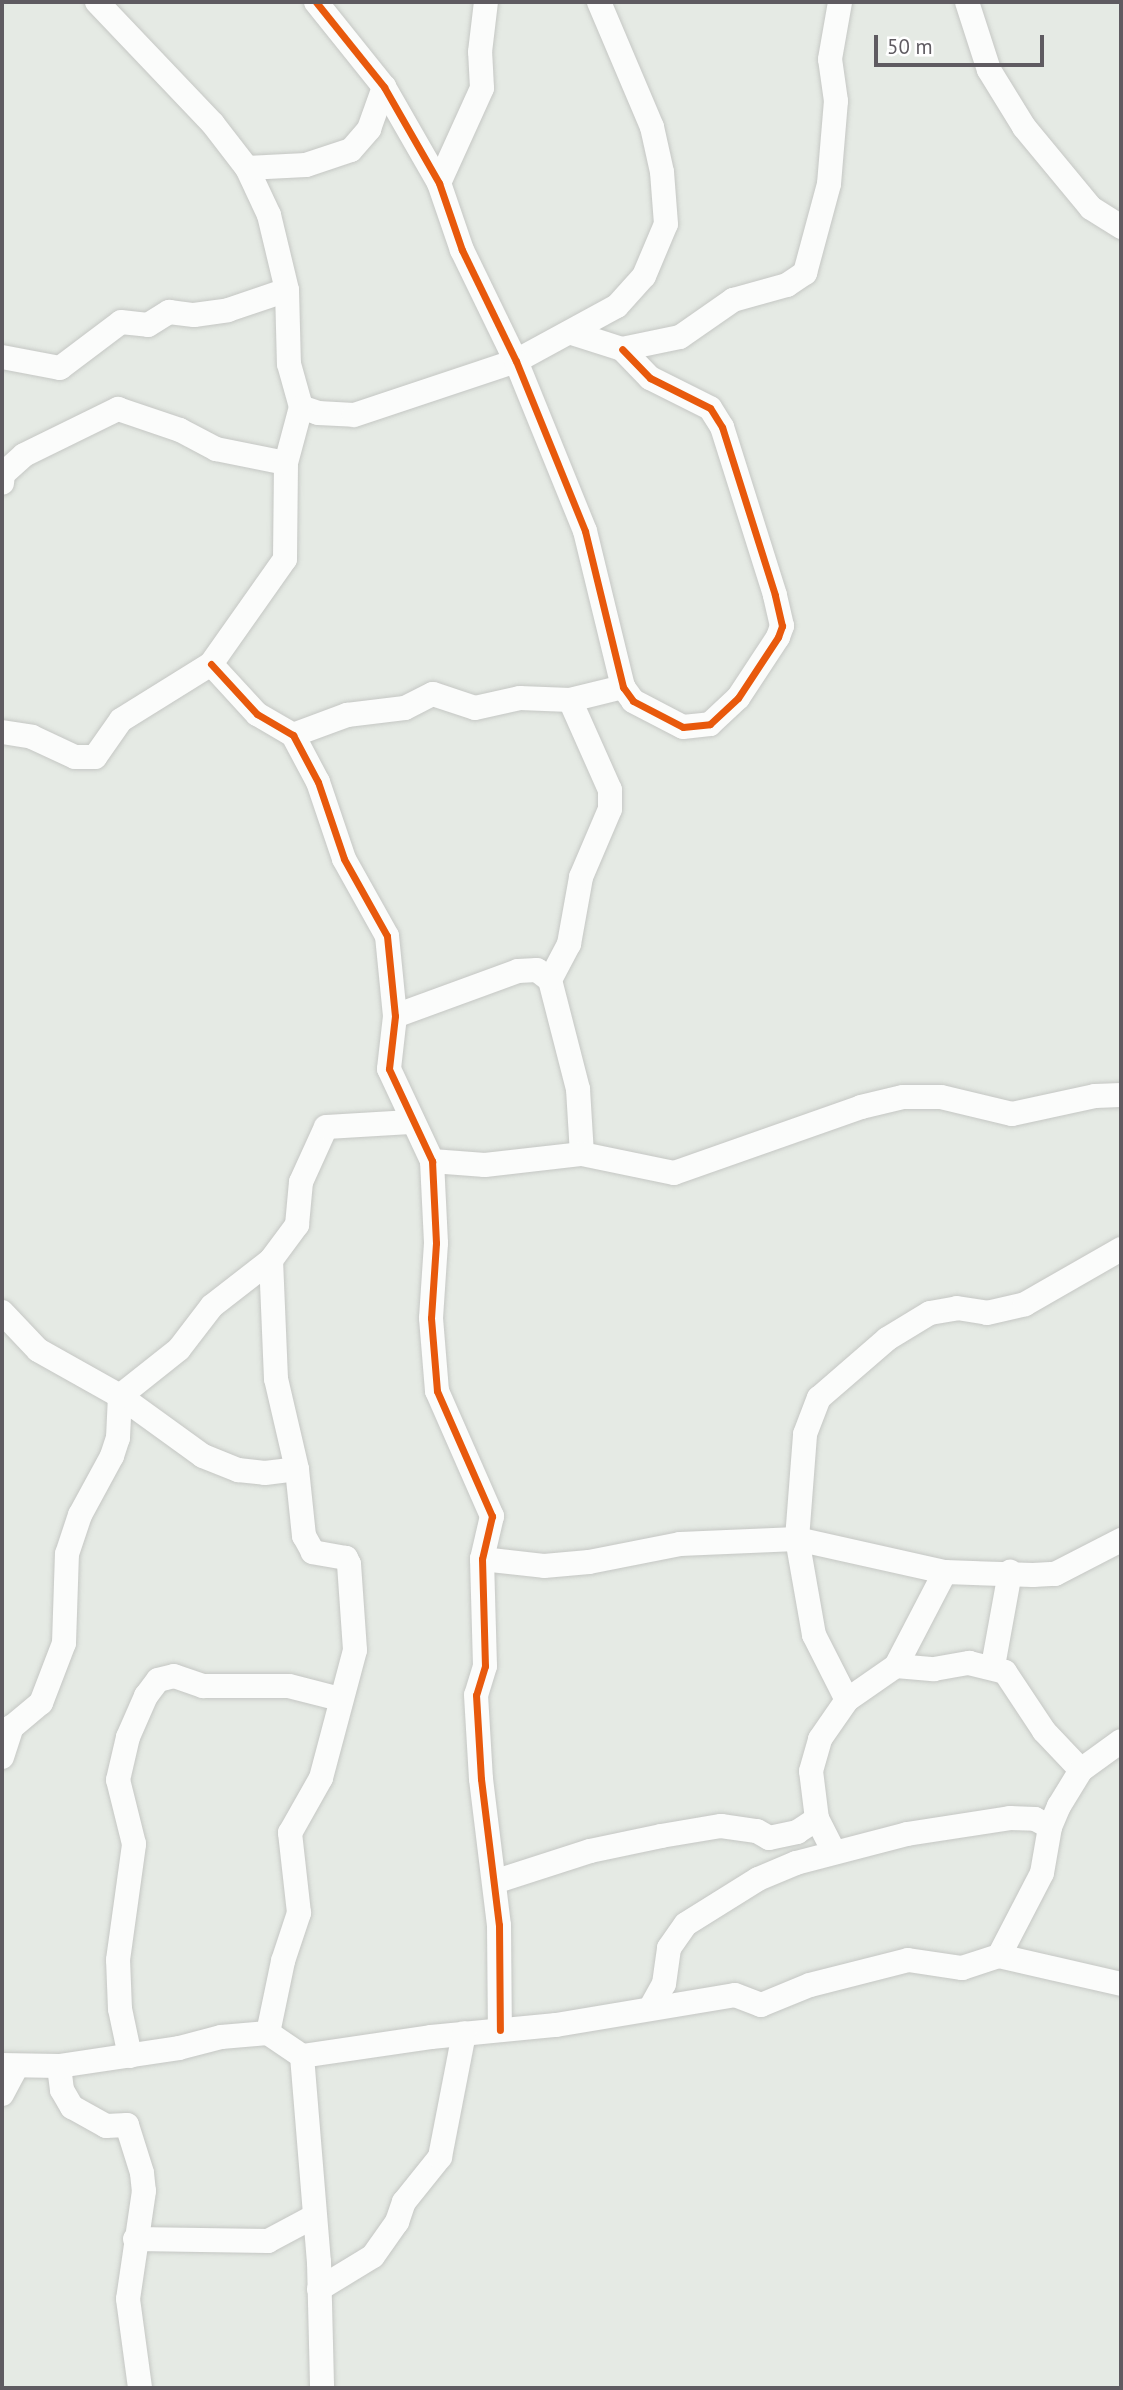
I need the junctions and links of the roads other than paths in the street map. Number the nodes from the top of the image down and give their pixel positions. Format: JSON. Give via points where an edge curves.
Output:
{"nodes":[{"id":1,"x":97,"y":2,"type":"edge"},
{"id":2,"x":316,"y":2,"type":"edge"},
{"id":3,"x":598,"y":2,"type":"edge"},
{"id":4,"x":840,"y":2,"type":"edge"},
{"id":5,"x":967,"y":2,"type":"edge"},
{"id":6,"x":490,"y":6,"type":"edge"},
{"id":7,"x":384,"y":87,"type":"junction"},
{"id":8,"x":247,"y":168,"type":"junction"},
{"id":9,"x":439,"y":183,"type":"junction"},
{"id":10,"x":1121,"y":227,"type":"edge"},
{"id":11,"x":287,"y":290,"type":"junction"},
{"id":12,"x":572,"y":333,"type":"junction"},
{"id":13,"x":622,"y":349,"type":"junction"},
{"id":14,"x":2,"y":358,"type":"edge"},
{"id":15,"x":516,"y":361,"type":"junction"},
{"id":16,"x":301,"y":407,"type":"junction"},
{"id":17,"x":286,"y":463,"type":"junction"},
{"id":18,"x":2,"y":482,"type":"edge"},
{"id":19,"x":211,"y":664,"type":"junction"},
{"id":20,"x":624,"y":687,"type":"junction"},
{"id":21,"x":570,"y":700,"type":"junction"},
{"id":22,"x":2,"y":732,"type":"edge"},
{"id":23,"x":293,"y":735,"type":"junction"},
{"id":24,"x":550,"y":980,"type":"junction"},
{"id":25,"x":395,"y":1016,"type":"junction"},
{"id":26,"x":1121,"y":1095,"type":"edge"},
{"id":27,"x":411,"y":1122,"type":"junction"},
{"id":28,"x":582,"y":1154,"type":"junction"},
{"id":29,"x":432,"y":1161,"type":"junction"},
{"id":30,"x":1120,"y":1253,"type":"edge"},
{"id":31,"x":271,"y":1260,"type":"junction"},
{"id":32,"x":2,"y":1312,"type":"edge"},
{"id":33,"x":120,"y":1396,"type":"junction"},
{"id":34,"x":297,"y":1469,"type":"junction"},
{"id":35,"x":797,"y":1539,"type":"junction"},
{"id":36,"x":1121,"y":1540,"type":"edge"},
{"id":37,"x":482,"y":1559,"type":"junction"},
{"id":38,"x":945,"y":1572,"type":"junction"},
{"id":39,"x":1010,"y":1572,"type":"junction"},
{"id":40,"x":896,"y":1666,"type":"junction"},
{"id":41,"x":993,"y":1666,"type":"junction"},
{"id":42,"x":340,"y":1699,"type":"junction"},
{"id":43,"x":847,"y":1700,"type":"junction"},
{"id":44,"x":7,"y":1726,"type":"edge"},
{"id":45,"x":1121,"y":1741,"type":"edge"},
{"id":46,"x":2,"y":1757,"type":"edge"},
{"id":47,"x":1081,"y":1770,"type":"junction"},
{"id":48,"x":817,"y":1819,"type":"junction"},
{"id":49,"x":1049,"y":1827,"type":"junction"},
{"id":50,"x":769,"y":1838,"type":"junction"},
{"id":51,"x":834,"y":1852,"type":"junction"},
{"id":52,"x":758,"y":1879,"type":"junction"},
{"id":53,"x":494,"y":1882,"type":"junction"},
{"id":54,"x":999,"y":1956,"type":"junction"},
{"id":55,"x":1121,"y":1984,"type":"edge"},
{"id":56,"x":651,"y":2007,"type":"junction"},
{"id":57,"x":500,"y":2030,"type":"junction"},
{"id":58,"x":268,"y":2033,"type":"junction"},
{"id":59,"x":464,"y":2033,"type":"junction"},
{"id":60,"x":130,"y":2056,"type":"junction"},
{"id":61,"x":302,"y":2056,"type":"junction"},
{"id":62,"x":59,"y":2066,"type":"junction"},
{"id":63,"x":9,"y":2067,"type":"edge"},
{"id":64,"x":2,"y":2094,"type":"edge"},
{"id":65,"x":313,"y":2217,"type":"junction"},
{"id":66,"x":135,"y":2239,"type":"junction"},
{"id":67,"x":319,"y":2288,"type":"junction"},
{"id":68,"x":140,"y":2388,"type":"edge"},
{"id":69,"x":322,"y":2388,"type":"edge"}],
"edges":[{"from":1,"to":8,"type":"street","via":[[213,124]]},
{"from":2,"to":7,"type":"street"},
{"from":3,"to":12,"type":"street","via":[[652,127],[666,224],[636,286],[617,306]]},
{"from":4,"to":13,"type":"street","via":[[830,59],[836,101],[829,184],[805,272],[787,285],[733,300],[680,337]]},
{"from":5,"to":10,"type":"street","via":[[989,70],[1024,127],[1091,208]]},
{"from":6,"to":9,"type":"street","via":[[480,52],[482,88]]},
{"from":7,"to":8,"type":"street","via":[[369,128],[351,150],[306,165]]},
{"from":7,"to":9,"type":"street"},
{"from":8,"to":11,"type":"street","via":[[270,215]]},
{"from":9,"to":15,"type":"street","via":[[462,250]]},
{"from":11,"to":14,"type":"street","via":[[228,310],[194,315],[169,312],[148,325],[121,322],[60,368]]},
{"from":11,"to":16,"type":"street","via":[[289,364]]},
{"from":12,"to":13,"type":"street"},
{"from":12,"to":15,"type":"street"},
{"from":13,"to":20,"type":"street","via":[[650,378],[710,408],[722,427],[782,626],[738,698],[710,724],[683,727],[633,701]]},
{"from":15,"to":16,"type":"street","via":[[354,415]]},
{"from":15,"to":20,"type":"street","via":[[585,531]]},
{"from":16,"to":17,"type":"street"},
{"from":17,"to":18,"type":"street","via":[[216,449],[118,409],[24,455],[3,474]]},
{"from":17,"to":19,"type":"street","via":[[285,559]]},
{"from":19,"to":22,"type":"street","via":[[121,720],[95,757],[75,757],[32,737]]},
{"from":19,"to":23,"type":"street","via":[[257,714]]},
{"from":20,"to":21,"type":"street"},
{"from":21,"to":23,"type":"street","via":[[520,698],[475,708],[433,694],[405,708],[347,715]]},
{"from":21,"to":24,"type":"street","via":[[610,790],[610,808],[581,877],[569,944]]},
{"from":23,"to":25,"type":"street","via":[[318,782],[344,859],[387,936]]},
{"from":24,"to":25,"type":"street","via":[[537,970],[519,971]]},
{"from":24,"to":28,"type":"street","via":[[578,1089]]},
{"from":25,"to":27,"type":"street","via":[[389,1069]]},
{"from":26,"to":28,"type":"street","via":[[1012,1114],[941,1097],[903,1097],[674,1173]]},
{"from":27,"to":29,"type":"street"},
{"from":27,"to":31,"type":"street","via":[[326,1127],[301,1182],[297,1225]]},
{"from":28,"to":29,"type":"street","via":[[485,1165]]},
{"from":29,"to":37,"type":"street","via":[[436,1243],[431,1318],[437,1391],[492,1516]]},
{"from":30,"to":35,"type":"street","via":[[1025,1304],[987,1313],[957,1308],[930,1313],[853,1366],[819,1398],[805,1434]]},
{"from":31,"to":33,"type":"street","via":[[212,1306],[179,1349]]},
{"from":31,"to":34,"type":"street","via":[[276,1379]]},
{"from":32,"to":33,"type":"street","via":[[38,1350]]},
{"from":33,"to":34,"type":"street","via":[[202,1456],[265,1473]]},
{"from":33,"to":44,"type":"street","via":[[118,1438],[112,1456],[80,1516],[67,1554],[64,1643],[41,1703]]},
{"from":34,"to":42,"type":"street","via":[[307,1545],[321,1556],[346,1558],[351,1571],[355,1650]]},
{"from":35,"to":37,"type":"street","via":[[680,1544],[544,1566]]},
{"from":35,"to":38,"type":"street"},
{"from":35,"to":43,"type":"street","via":[[814,1635]]},
{"from":36,"to":39,"type":"street","via":[[1055,1574]]},
{"from":37,"to":53,"type":"street","via":[[485,1666],[476,1695]]},
{"from":38,"to":39,"type":"street"},
{"from":38,"to":40,"type":"street"},
{"from":39,"to":41,"type":"street"},
{"from":40,"to":41,"type":"street"},
{"from":40,"to":43,"type":"street"},
{"from":41,"to":47,"type":"street","via":[[1005,1672],[1044,1731]]},
{"from":42,"to":58,"type":"street","via":[[337,1727],[321,1778],[290,1833],[299,1913]]},
{"from":42,"to":60,"type":"street","via":[[289,1686],[203,1686],[174,1676],[159,1680],[146,1696],[128,1737],[118,1780],[134,1844],[118,1960]]},
{"from":43,"to":48,"type":"street","via":[[820,1738],[811,1771]]},
{"from":44,"to":46,"type":"street"},
{"from":45,"to":47,"type":"street"},
{"from":47,"to":49,"type":"street"},
{"from":48,"to":50,"type":"street","via":[[797,1832]]},
{"from":48,"to":51,"type":"street"},
{"from":49,"to":51,"type":"street","via":[[1035,1819],[1010,1818],[906,1834]]},
{"from":49,"to":54,"type":"street","via":[[1042,1873]]},
{"from":50,"to":52,"type":"street"},
{"from":50,"to":53,"type":"street","via":[[745,1828],[721,1826],[590,1851]]},
{"from":51,"to":52,"type":"street"},
{"from":52,"to":56,"type":"street","via":[[686,1924],[669,1948],[664,1984]]},
{"from":53,"to":57,"type":"street"},
{"from":54,"to":55,"type":"street"},
{"from":54,"to":56,"type":"street","via":[[962,1968],[908,1960],[872,1967],[761,2005],[735,1995],[697,2004]]},
{"from":56,"to":57,"type":"street"},
{"from":57,"to":59,"type":"street"},
{"from":58,"to":60,"type":"street","via":[[221,2036]]},
{"from":58,"to":61,"type":"street"},
{"from":59,"to":61,"type":"street"},
{"from":59,"to":67,"type":"street","via":[[440,2157],[404,2203],[397,2222],[373,2256]]},
{"from":60,"to":62,"type":"street"},
{"from":61,"to":65,"type":"street"},
{"from":62,"to":63,"type":"street"},
{"from":62,"to":66,"type":"street","via":[[62,2090],[72,2107],[106,2126],[127,2125],[144,2191]]},
{"from":63,"to":64,"type":"street"},
{"from":65,"to":66,"type":"street","via":[[268,2241]]},
{"from":65,"to":67,"type":"street"},
{"from":66,"to":68,"type":"street","via":[[128,2299]]},
{"from":67,"to":69,"type":"street"}]}
